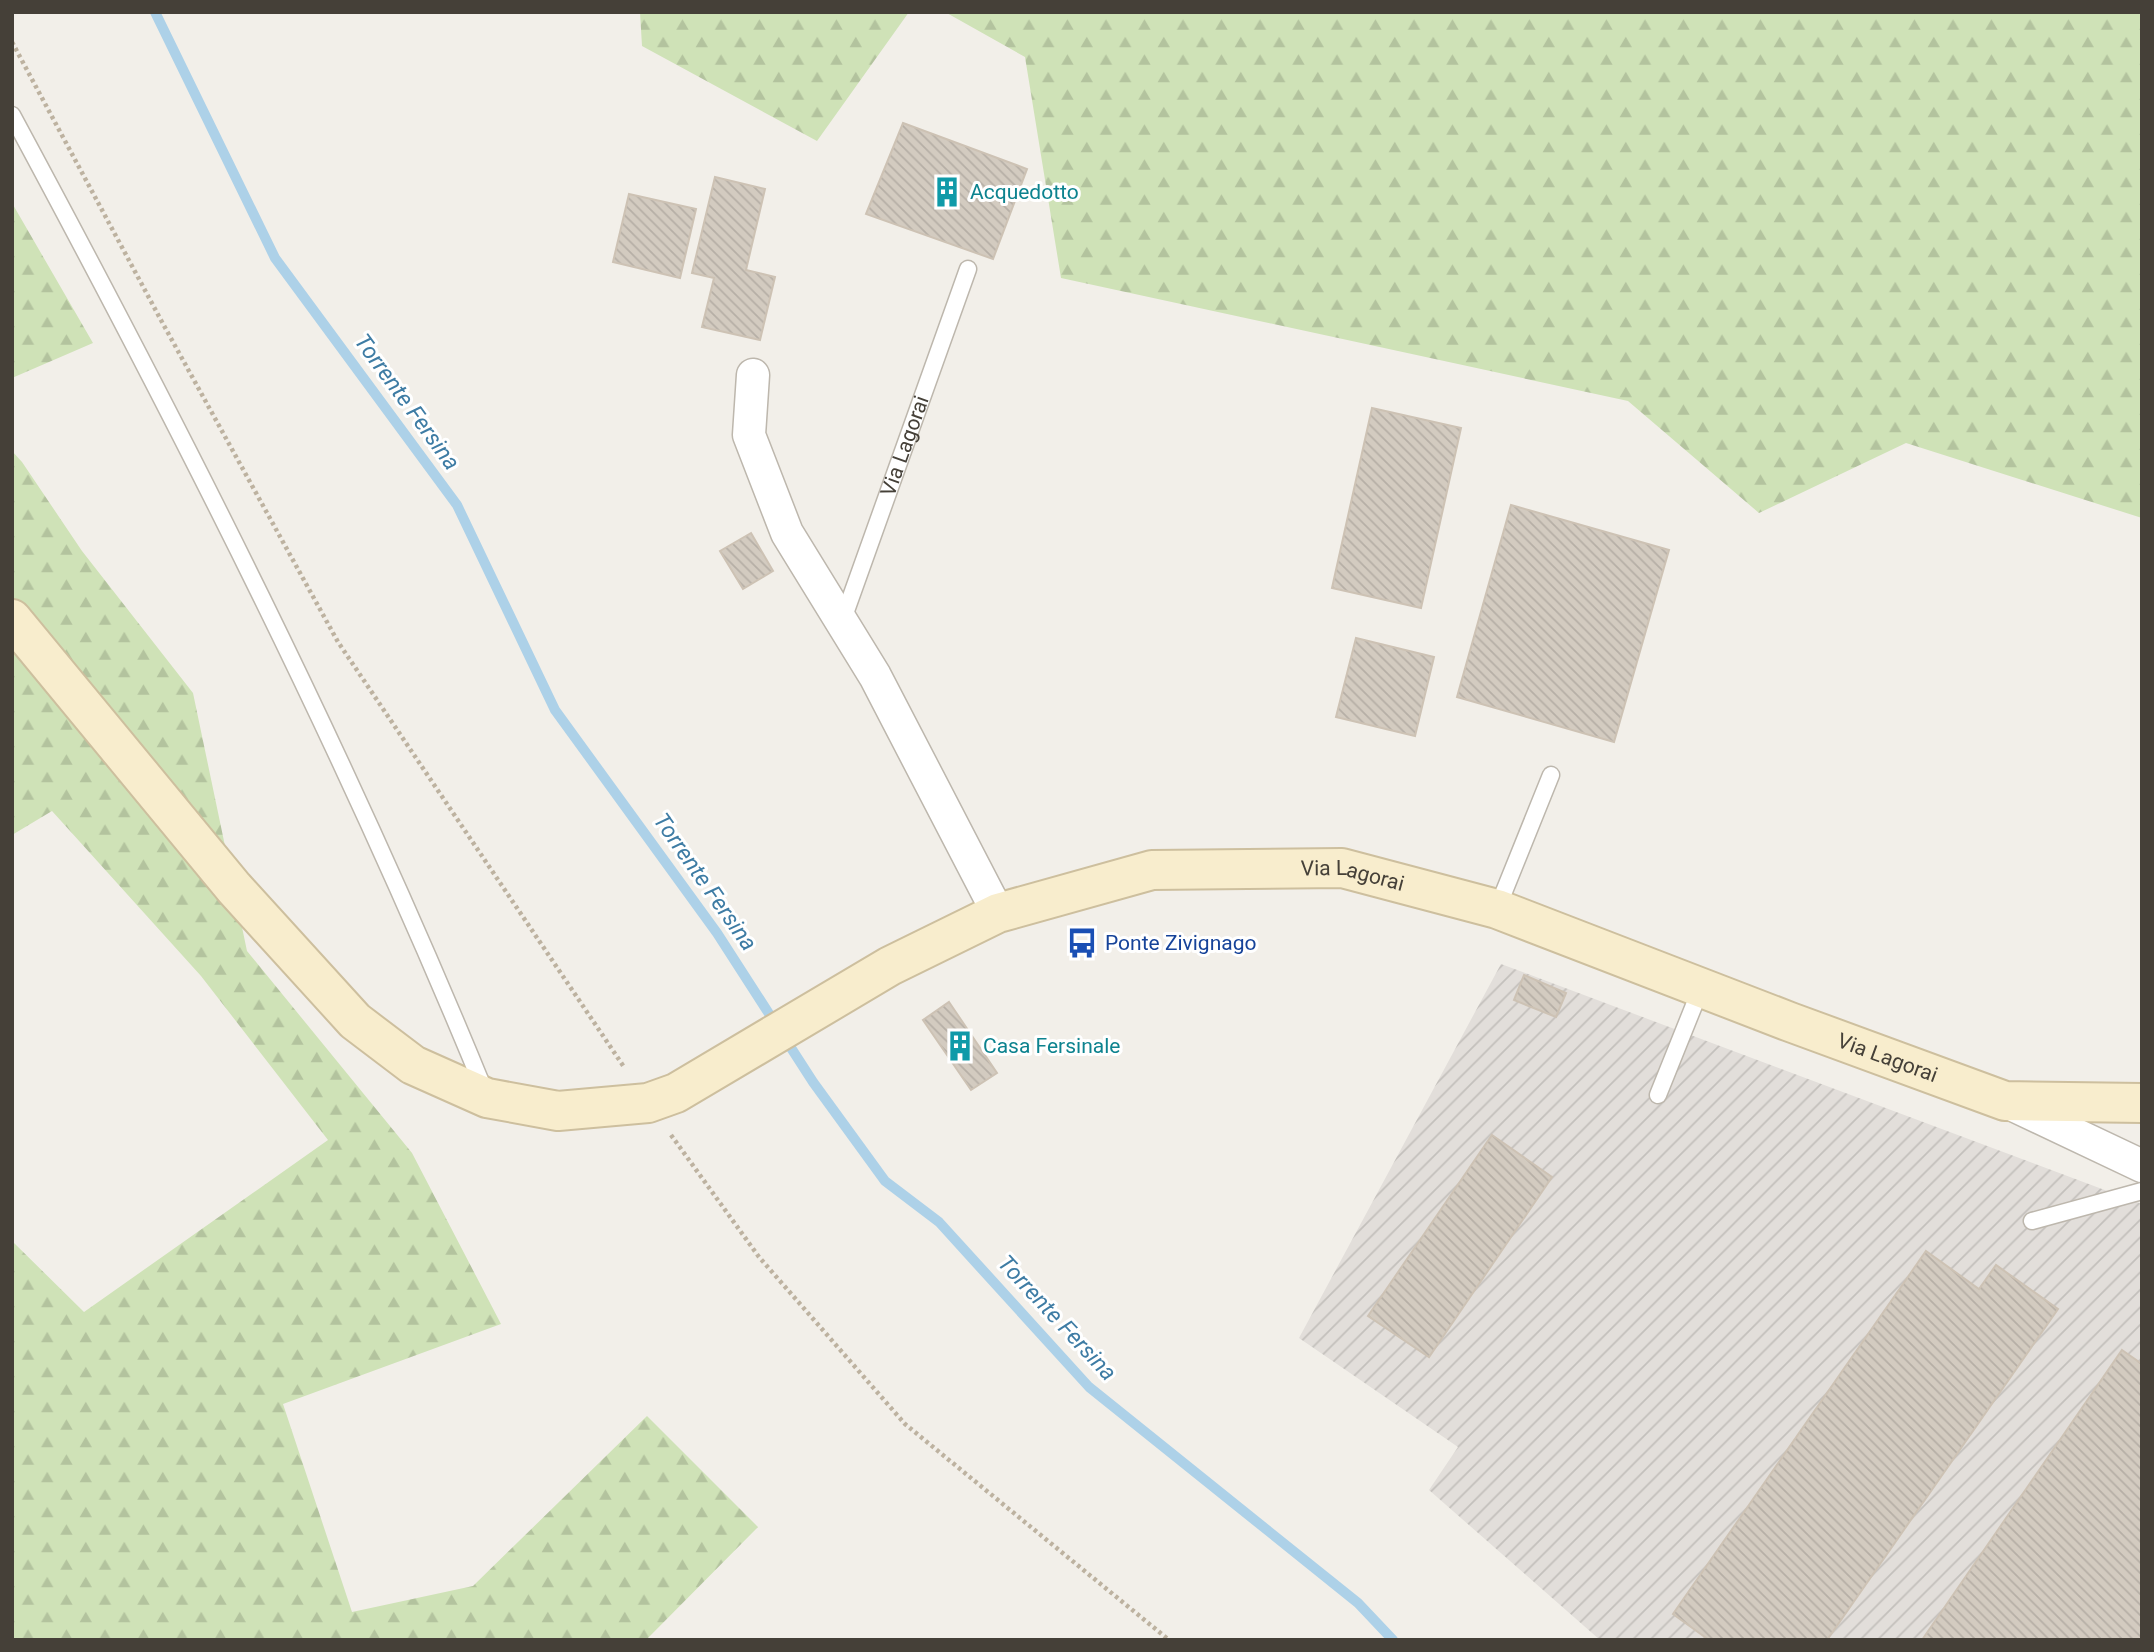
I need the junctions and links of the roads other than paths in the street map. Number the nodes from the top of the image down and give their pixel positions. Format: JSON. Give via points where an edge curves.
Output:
{"nodes":[{"id":1,"x":12,"y":115,"type":"edge"},
{"id":2,"x":968,"y":269,"type":"dead end"},
{"id":3,"x":753,"y":375,"type":"dead end"},
{"id":4,"x":12,"y":619,"type":"edge"},
{"id":5,"x":842,"y":622,"type":"junction"},
{"id":6,"x":1550,"y":775,"type":"dead end"},
{"id":7,"x":1497,"y":909,"type":"junction"},
{"id":8,"x":998,"y":914,"type":"junction"},
{"id":9,"x":1701,"y":988,"type":"junction"},
{"id":10,"x":1658,"y":1095,"type":"dead end"},
{"id":11,"x":487,"y":1098,"type":"junction"},
{"id":12,"x":2005,"y":1101,"type":"junction"},
{"id":13,"x":2142,"y":1103,"type":"edge"},
{"id":14,"x":2142,"y":1166,"type":"edge"},
{"id":15,"x":2142,"y":1191,"type":"edge"},
{"id":16,"x":2032,"y":1221,"type":"dead end"}],
"edges":[{"from":1,"to":11,"type":"lane","via":[[113,301],[291,658],[368,820]]},
{"from":2,"to":5,"type":"lane","name":"Via Lagorai"},
{"from":3,"to":5,"type":"street","via":[[749,435],[787,533]]},
{"from":4,"to":11,"type":"main road","via":[[234,888],[355,1021],[413,1065]]},
{"from":5,"to":8,"type":"street","via":[[875,676]]},
{"from":6,"to":7,"type":"lane"},
{"from":7,"to":8,"type":"main road","name":"Via Lagorai","via":[[1342,868],[1152,870]]},
{"from":7,"to":9,"type":"main road","name":"Via Lagorai"},
{"from":8,"to":11,"type":"main road","name":"Via Lagorai","via":[[890,966],[662,1098],[558,1111]]},
{"from":9,"to":10,"type":"lane"},
{"from":9,"to":12,"type":"main road","name":"Via Lagorai"},
{"from":12,"to":13,"type":"main road","name":"Via Lagorai"},
{"from":12,"to":14,"type":"street","name":"Via Lagorai"},
{"from":15,"to":16,"type":"lane"}]}
